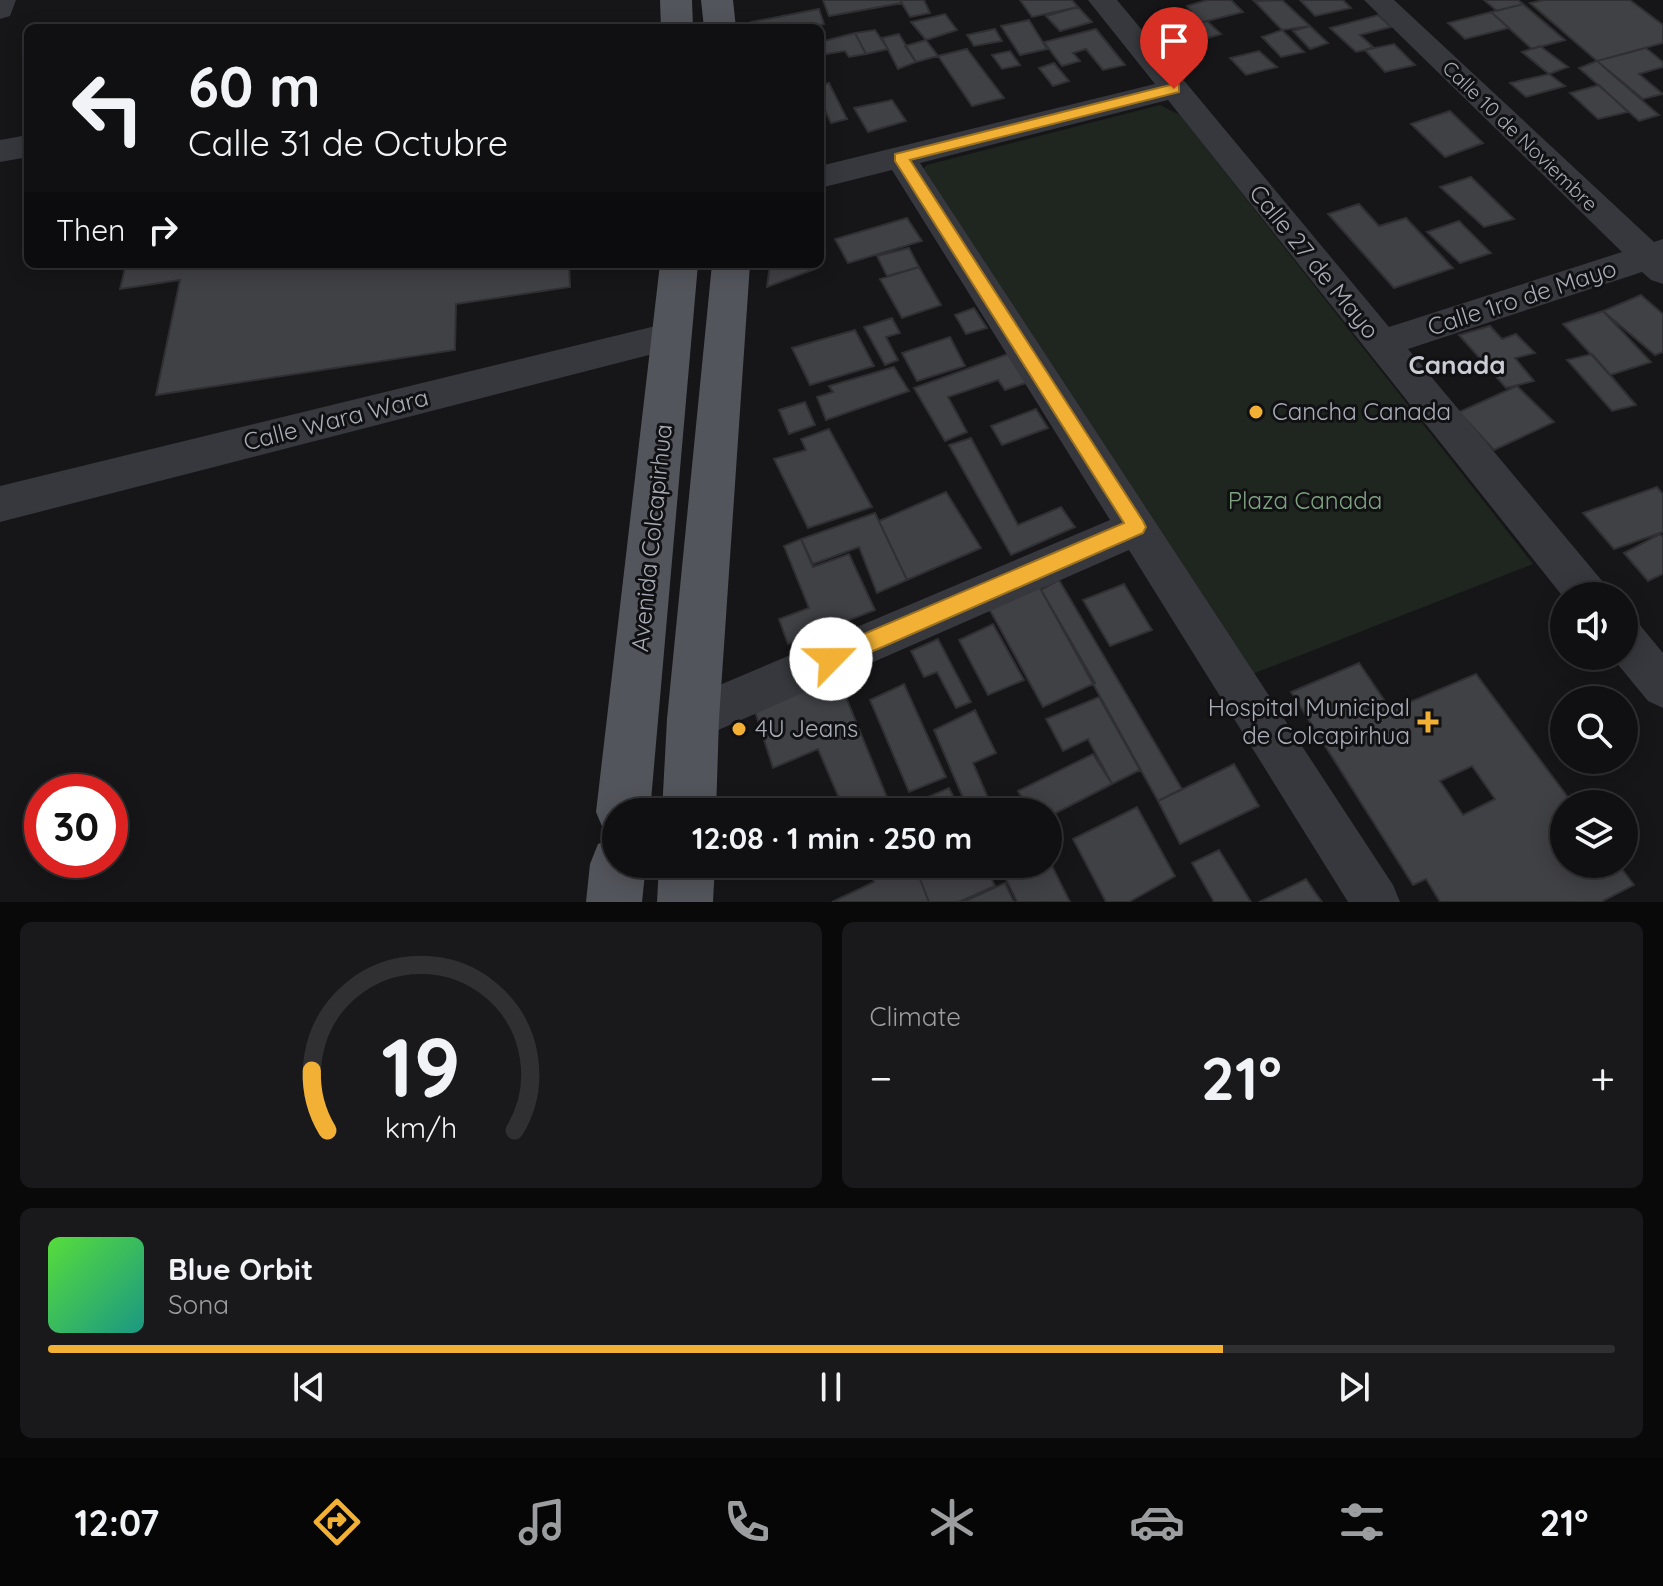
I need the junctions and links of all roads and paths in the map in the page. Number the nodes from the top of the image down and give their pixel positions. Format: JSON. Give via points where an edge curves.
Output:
{"nodes":[{"id":1,"x":2,"y":0,"type":"edge"},
{"id":2,"x":676,"y":0,"type":"edge"},
{"id":3,"x":717,"y":0,"type":"edge"},
{"id":4,"x":1102,"y":0,"type":"edge"},
{"id":5,"x":1378,"y":0,"type":"edge"},
{"id":6,"x":0,"y":10,"type":"edge"},
{"id":7,"x":677,"y":24,"type":"edge"},
{"id":8,"x":720,"y":24,"type":"edge"},
{"id":9,"x":1174,"y":89,"type":"junction"},
{"id":10,"x":24,"y":147,"type":"edge"},
{"id":11,"x":0,"y":151,"type":"edge"},
{"id":12,"x":900,"y":157,"type":"junction"},
{"id":13,"x":824,"y":176,"type":"edge"},
{"id":14,"x":1658,"y":260,"type":"edge"},
{"id":15,"x":679,"y":268,"type":"edge"},
{"id":16,"x":731,"y":268,"type":"edge"},
{"id":17,"x":672,"y":336,"type":"junction"},
{"id":18,"x":1380,"y":344,"type":"junction"},
{"id":19,"x":0,"y":504,"type":"edge"},
{"id":20,"x":1137,"y":527,"type":"junction"},
{"id":21,"x":1576,"y":582,"type":"edge"},
{"id":22,"x":1638,"y":656,"type":"edge"},
{"id":23,"x":1663,"y":686,"type":"edge"},
{"id":24,"x":693,"y":719,"type":"junction"},
{"id":25,"x":624,"y":798,"type":"edge"},
{"id":26,"x":690,"y":798,"type":"edge"},
{"id":27,"x":617,"y":878,"type":"edge"},
{"id":28,"x":686,"y":878,"type":"edge"},
{"id":29,"x":614,"y":902,"type":"edge"},
{"id":30,"x":685,"y":902,"type":"edge"},
{"id":31,"x":1376,"y":902,"type":"edge"}],
"edges":[{"from":1,"to":6,"type":"street"},
{"from":2,"to":7,"type":"main road"},
{"from":3,"to":8,"type":"main road"},
{"from":4,"to":9,"type":"street","name":"Calle 27 de Mayo"},
{"from":5,"to":14,"type":"street","name":"Calle 10 de Noviembre"},
{"from":9,"to":12,"type":"street"},
{"from":9,"to":18,"type":"street","name":"Calle 27 de Mayo"},
{"from":10,"to":11,"type":"street"},
{"from":12,"to":13,"type":"street"},
{"from":12,"to":20,"type":"street"},
{"from":14,"to":18,"type":"street","name":"Calle 1ro de Mayo"},
{"from":15,"to":17,"type":"main road","name":"Avenida Colcapirhua"},
{"from":16,"to":24,"type":"main road"},
{"from":17,"to":19,"type":"street","name":"Calle Wara Wara"},
{"from":17,"to":25,"type":"main road","name":"Avenida Colcapirhua"},
{"from":18,"to":21,"type":"street","name":"Calle 27 de Mayo"},
{"from":20,"to":24,"type":"street"},
{"from":20,"to":31,"type":"street"},
{"from":22,"to":23,"type":"street"},
{"from":24,"to":26,"type":"main road"},
{"from":27,"to":29,"type":"main road"},
{"from":28,"to":30,"type":"main road"}]}
